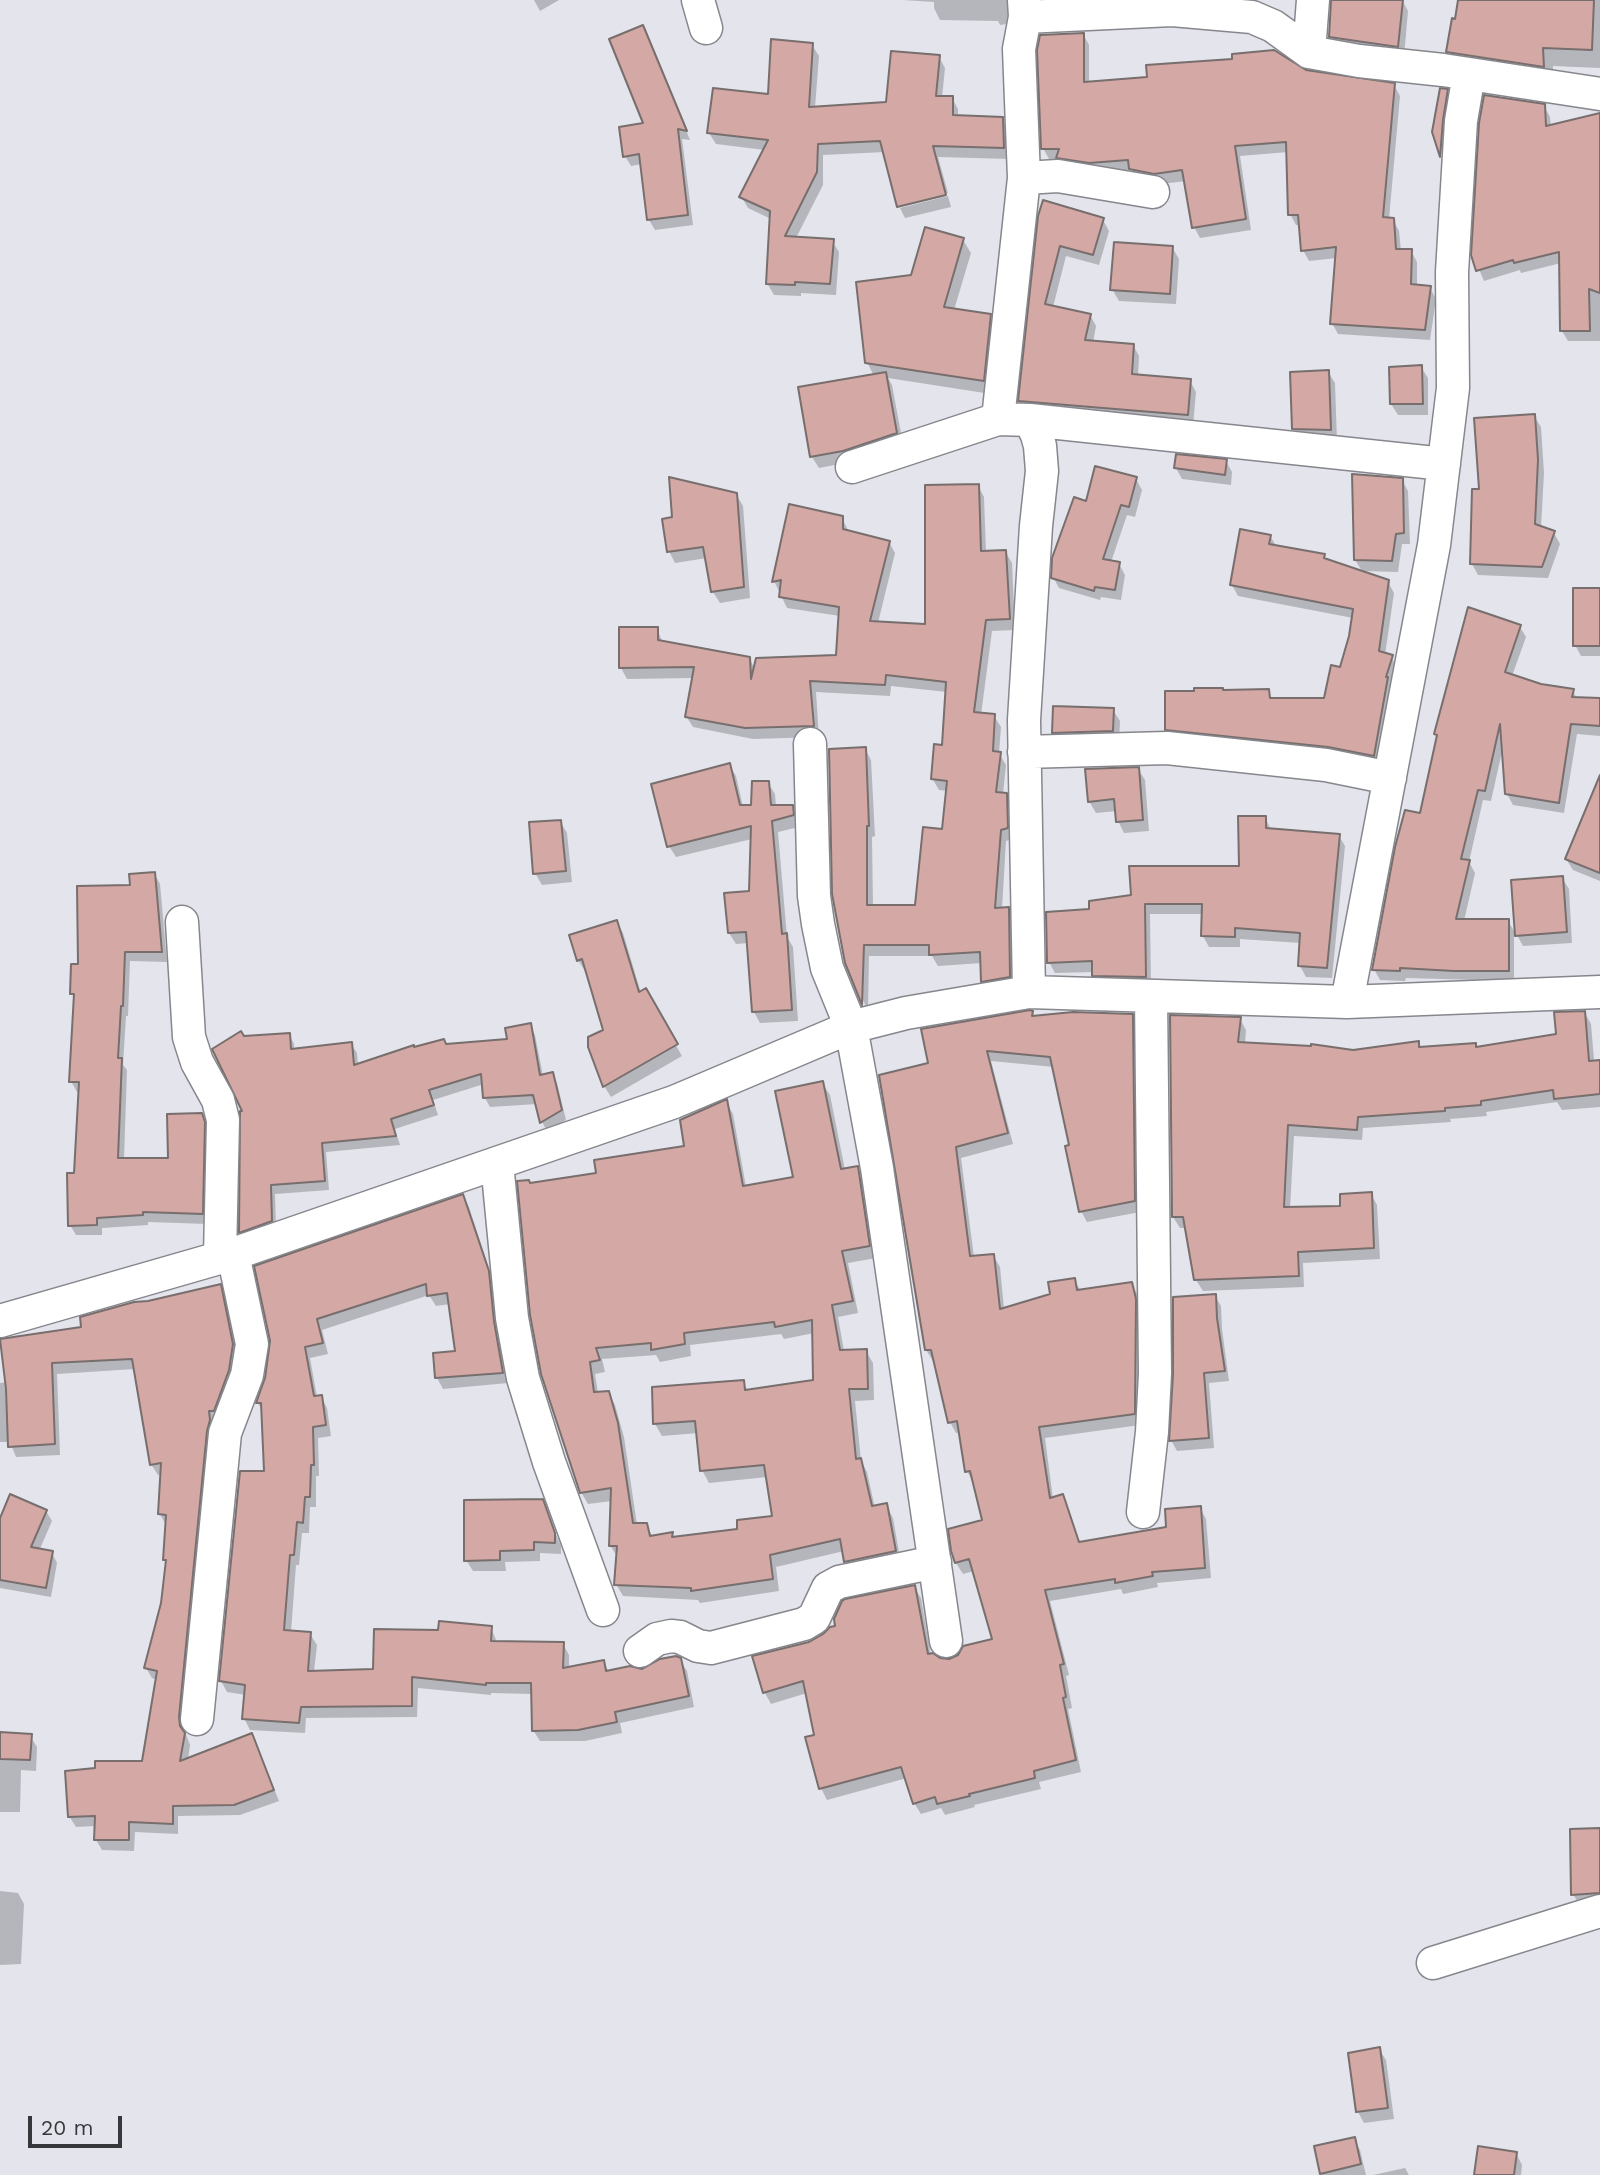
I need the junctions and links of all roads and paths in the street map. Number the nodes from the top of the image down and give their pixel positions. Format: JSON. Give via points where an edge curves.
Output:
{"nodes":[{"id":1,"x":1313,"y":0,"type":"edge"},
{"id":2,"x":1024,"y":8,"type":"edge"},
{"id":3,"x":1308,"y":52,"type":"junction"},
{"id":4,"x":1469,"y":74,"type":"junction"},
{"id":5,"x":1600,"y":94,"type":"edge"},
{"id":6,"x":1024,"y":178,"type":"junction"},
{"id":7,"x":1153,"y":192,"type":"dead end"},
{"id":8,"x":998,"y":419,"type":"junction"},
{"id":9,"x":1030,"y":420,"type":"junction"},
{"id":10,"x":1444,"y":464,"type":"junction"},
{"id":11,"x":852,"y":467,"type":"dead end"},
{"id":12,"x":810,"y":744,"type":"dead end"},
{"id":13,"x":1024,"y":752,"type":"junction"},
{"id":14,"x":1390,"y":778,"type":"junction"},
{"id":15,"x":182,"y":922,"type":"dead end"},
{"id":16,"x":1029,"y":992,"type":"junction"},
{"id":17,"x":1600,"y":992,"type":"edge"},
{"id":18,"x":1151,"y":996,"type":"junction"},
{"id":19,"x":1347,"y":1002,"type":"junction"},
{"id":20,"x":851,"y":1027,"type":"junction"},
{"id":21,"x":497,"y":1163,"type":"junction"},
{"id":22,"x":227,"y":1255,"type":"junction"},
{"id":23,"x":0,"y":1321,"type":"edge"},
{"id":24,"x":1143,"y":1512,"type":"dead end"},
{"id":25,"x":935,"y":1562,"type":"junction"},
{"id":26,"x":603,"y":1610,"type":"dead end"},
{"id":27,"x":946,"y":1642,"type":"dead end"},
{"id":28,"x":640,"y":1651,"type":"dead end"},
{"id":29,"x":197,"y":1719,"type":"dead end"},
{"id":30,"x":1600,"y":1911,"type":"edge"},
{"id":31,"x":1433,"y":1963,"type":"dead end"}],
"edges":[{"from":1,"to":3,"type":"street"},
{"from":2,"to":3,"type":"street","via":[[1172,10],[1252,17]]},
{"from":2,"to":6,"type":"street","via":[[1019,49]]},
{"from":3,"to":4,"type":"street"},
{"from":4,"to":5,"type":"street"},
{"from":4,"to":10,"type":"street","via":[[1461,121],[1452,272],[1452,388]]},
{"from":6,"to":7,"type":"street","via":[[1058,176]]},
{"from":6,"to":8,"type":"street"},
{"from":8,"to":9,"type":"street"},
{"from":8,"to":11,"type":"street"},
{"from":9,"to":10,"type":"street"},
{"from":9,"to":13,"type":"street","via":[[1040,446],[1042,471]]},
{"from":10,"to":14,"type":"street","via":[[1434,545]]},
{"from":12,"to":20,"type":"street","via":[[814,896],[827,968]]},
{"from":13,"to":14,"type":"street","via":[[1167,748],[1326,765]]},
{"from":13,"to":16,"type":"street"},
{"from":14,"to":19,"type":"street"},
{"from":15,"to":22,"type":"street","via":[[189,1037],[223,1120],[220,1188]]},
{"from":16,"to":18,"type":"street"},
{"from":16,"to":20,"type":"street"},
{"from":17,"to":19,"type":"street"},
{"from":18,"to":19,"type":"street"},
{"from":18,"to":24,"type":"street","via":[[1155,1373]]},
{"from":20,"to":21,"type":"street","via":[[674,1101]]},
{"from":20,"to":25,"type":"street","via":[[877,1168]]},
{"from":21,"to":22,"type":"street"},
{"from":21,"to":26,"type":"street","via":[[512,1318],[523,1378]]},
{"from":22,"to":23,"type":"street"},
{"from":22,"to":29,"type":"street","via":[[252,1344],[247,1375],[225,1433]]},
{"from":25,"to":27,"type":"street"},
{"from":25,"to":28,"type":"street","via":[[839,1582],[828,1588],[814,1618],[804,1624],[711,1648],[671,1636]]},
{"from":30,"to":31,"type":"street"}]}
